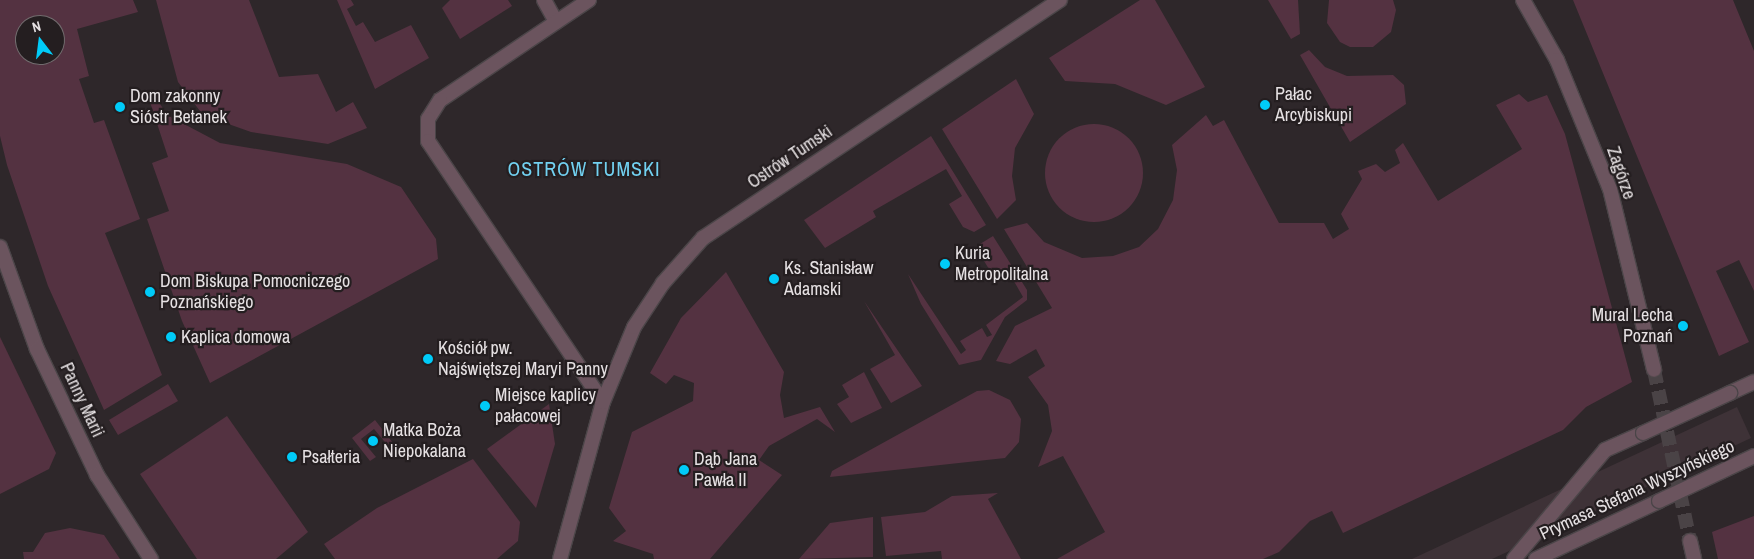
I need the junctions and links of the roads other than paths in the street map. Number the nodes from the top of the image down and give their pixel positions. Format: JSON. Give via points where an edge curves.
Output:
{"nodes":[{"id":1,"x":544,"y":0,"type":"edge"},
{"id":2,"x":590,"y":0,"type":"edge"},
{"id":3,"x":1060,"y":0,"type":"edge"},
{"id":4,"x":1523,"y":0,"type":"edge"},
{"id":5,"x":556,"y":22,"type":"junction"},
{"id":6,"x":0,"y":247,"type":"edge"},
{"id":7,"x":1654,"y":370,"type":"tunnel mouth"},
{"id":8,"x":1754,"y":382,"type":"edge"},
{"id":9,"x":603,"y":402,"type":"junction"},
{"id":10,"x":1754,"y":456,"type":"edge"},
{"id":11,"x":1690,"y":540,"type":"tunnel mouth"},
{"id":12,"x":151,"y":559,"type":"edge"},
{"id":13,"x":560,"y":559,"type":"edge"},
{"id":14,"x":1514,"y":559,"type":"edge"},
{"id":15,"x":1536,"y":559,"type":"edge"},
{"id":16,"x":1694,"y":559,"type":"edge"}],
"edges":[{"from":1,"to":5,"type":"street"},
{"from":2,"to":5,"type":"street"},
{"from":3,"to":9,"type":"street","name":"Ostrów Tumski","via":[[702,238],[663,283],[634,327]]},
{"from":4,"to":7,"type":"street","name":"Zagórze","via":[[1557,60],[1610,189]]},
{"from":5,"to":9,"type":"street","via":[[440,100],[428,119],[428,141]]},
{"from":6,"to":12,"type":"street","name":"Panny Marii","via":[[38,349],[97,475]]},
{"from":8,"to":14,"type":"street","name":"Prymasa Stefana Wyszyńskiego","bridge":true,"via":[[1605,450]]},
{"from":9,"to":13,"type":"street","name":"Ostrów Tumski"},
{"from":10,"to":15,"type":"street","name":"Prymasa Stefana Wyszyńskiego","bridge":true},
{"from":11,"to":16,"type":"street"}]}
